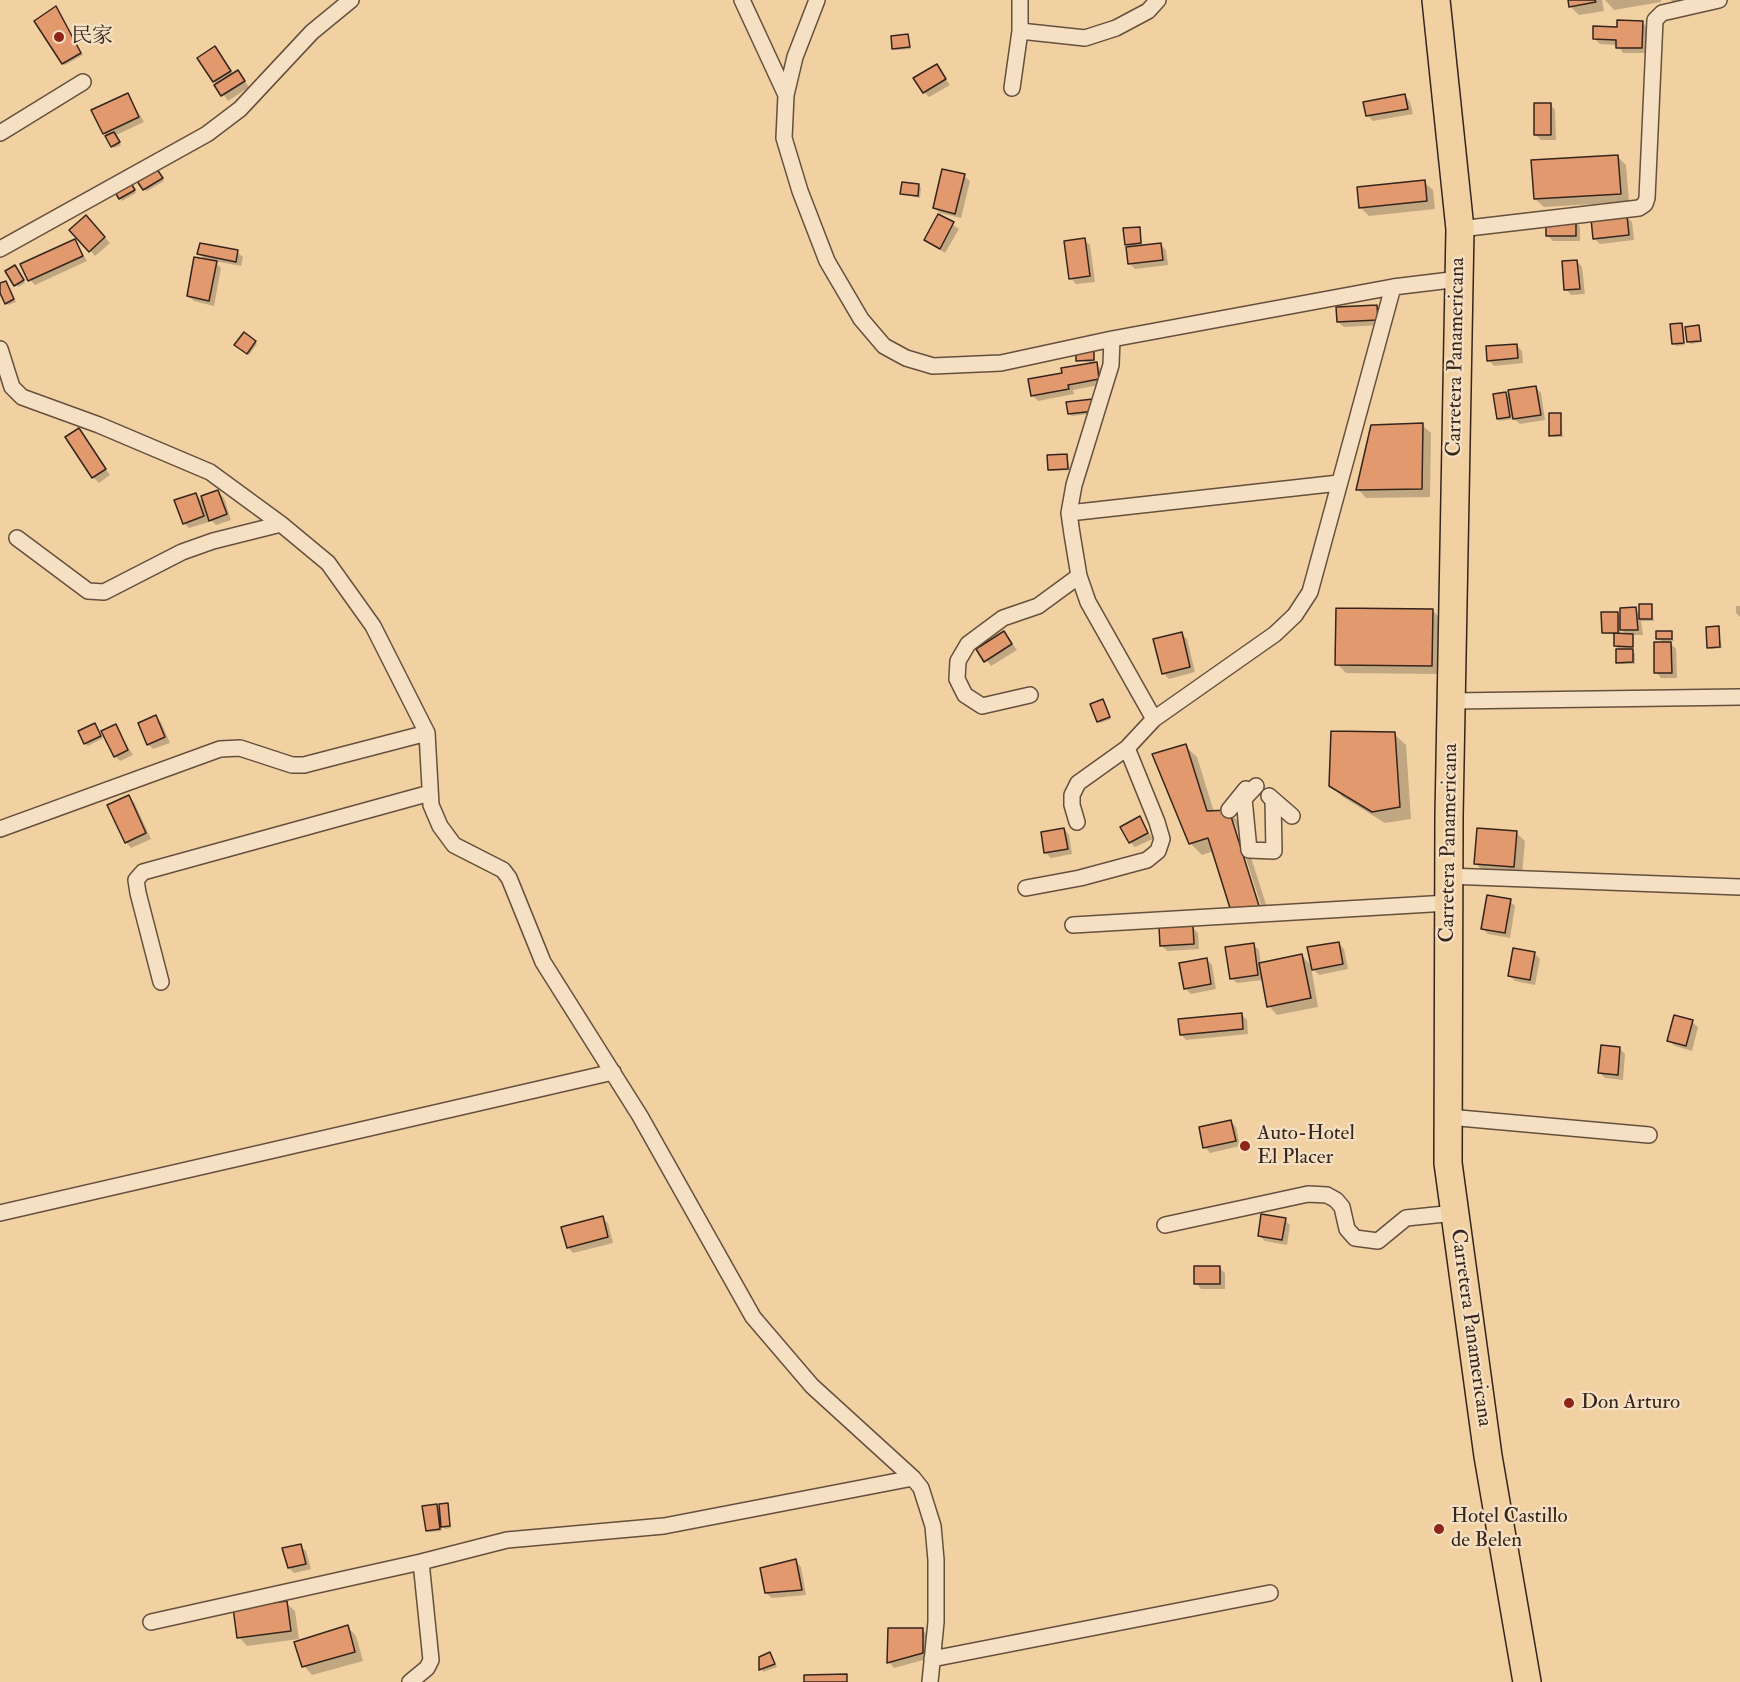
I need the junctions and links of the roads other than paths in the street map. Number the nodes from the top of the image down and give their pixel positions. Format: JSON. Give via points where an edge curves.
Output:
{"nodes":[{"id":1,"x":351,"y":0,"type":"edge"},
{"id":2,"x":742,"y":0,"type":"edge"},
{"id":3,"x":817,"y":0,"type":"edge"},
{"id":4,"x":1020,"y":0,"type":"edge"},
{"id":5,"x":1158,"y":0,"type":"edge"},
{"id":6,"x":1436,"y":0,"type":"edge"},
{"id":7,"x":1719,"y":0,"type":"edge"},
{"id":8,"x":1020,"y":32,"type":"junction"},
{"id":9,"x":83,"y":82,"type":"dead end"},
{"id":10,"x":1012,"y":88,"type":"dead end"},
{"id":11,"x":786,"y":95,"type":"junction"},
{"id":12,"x":0,"y":133,"type":"edge"},
{"id":13,"x":1460,"y":229,"type":"junction"},
{"id":14,"x":0,"y":249,"type":"edge"},
{"id":15,"x":1459,"y":279,"type":"junction"},
{"id":16,"x":1393,"y":287,"type":"junction"},
{"id":17,"x":1112,"y":339,"type":"junction"},
{"id":18,"x":0,"y":349,"type":"edge"},
{"id":19,"x":3,"y":371,"type":"edge"},
{"id":20,"x":1339,"y":483,"type":"junction"},
{"id":21,"x":1069,"y":513,"type":"junction"},
{"id":22,"x":281,"y":524,"type":"junction"},
{"id":23,"x":17,"y":538,"type":"dead end"},
{"id":24,"x":1079,"y":576,"type":"junction"},
{"id":25,"x":1030,"y":695,"type":"dead end"},
{"id":26,"x":1740,"y":697,"type":"edge"},
{"id":27,"x":1452,"y":702,"type":"junction"},
{"id":28,"x":1155,"y":719,"type":"junction"},
{"id":29,"x":427,"y":733,"type":"junction"},
{"id":30,"x":1127,"y":748,"type":"junction"},
{"id":31,"x":1256,"y":786,"type":"junction"},
{"id":32,"x":430,"y":793,"type":"junction"},
{"id":33,"x":1273,"y":800,"type":"junction"},
{"id":34,"x":1229,"y":810,"type":"dead end"},
{"id":35,"x":1292,"y":816,"type":"dead end"},
{"id":36,"x":1077,"y":822,"type":"dead end"},
{"id":37,"x":0,"y":829,"type":"edge"},
{"id":38,"x":1448,"y":876,"type":"junction"},
{"id":39,"x":1740,"y":887,"type":"edge"},
{"id":40,"x":1026,"y":888,"type":"dead end"},
{"id":41,"x":1448,"y":903,"type":"junction"},
{"id":42,"x":1072,"y":925,"type":"dead end"},
{"id":43,"x":161,"y":982,"type":"dead end"},
{"id":44,"x":613,"y":1072,"type":"junction"},
{"id":45,"x":1448,"y":1117,"type":"junction"},
{"id":46,"x":1649,"y":1135,"type":"dead end"},
{"id":47,"x":0,"y":1213,"type":"edge"},
{"id":48,"x":1455,"y":1213,"type":"junction"},
{"id":49,"x":1165,"y":1225,"type":"dead end"},
{"id":50,"x":913,"y":1478,"type":"junction"},
{"id":51,"x":421,"y":1562,"type":"junction"},
{"id":52,"x":1270,"y":1593,"type":"dead end"},
{"id":53,"x":151,"y":1622,"type":"dead end"},
{"id":54,"x":932,"y":1659,"type":"junction"},
{"id":55,"x":411,"y":1682,"type":"edge"},
{"id":56,"x":930,"y":1682,"type":"edge"},
{"id":57,"x":1527,"y":1682,"type":"edge"}],
"edges":[{"from":1,"to":14,"type":"street","via":[[312,32],[240,109],[207,134]]},
{"from":2,"to":11,"type":"street"},
{"from":3,"to":11,"type":"street","via":[[795,57]]},
{"from":4,"to":8,"type":"street"},
{"from":5,"to":8,"type":"street","via":[[1116,28],[1085,38]]},
{"from":6,"to":13,"type":"highway","name":"Carretera Panamericana"},
{"from":7,"to":13,"type":"street","via":[[1662,13],[1655,20],[1645,204],[1639,208]]},
{"from":8,"to":10,"type":"street"},
{"from":9,"to":12,"type":"street"},
{"from":11,"to":17,"type":"street","via":[[784,138],[827,261],[861,319],[884,346],[933,366],[1001,363]]},
{"from":13,"to":15,"type":"highway","name":"Carretera Panamericana"},
{"from":15,"to":16,"type":"street"},
{"from":15,"to":27,"type":"highway","name":"Carretera Panamericana"},
{"from":16,"to":17,"type":"street"},
{"from":16,"to":20,"type":"street"},
{"from":17,"to":21,"type":"street","via":[[1111,365]]},
{"from":18,"to":19,"type":"street"},
{"from":19,"to":22,"type":"street","via":[[22,397],[210,472]]},
{"from":20,"to":21,"type":"street"},
{"from":20,"to":28,"type":"street","via":[[1310,592],[1295,615],[1275,634]]},
{"from":21,"to":24,"type":"street"},
{"from":22,"to":23,"type":"street","via":[[182,552],[104,592],[88,591]]},
{"from":22,"to":29,"type":"street","via":[[328,563],[373,626]]},
{"from":24,"to":25,"type":"street","via":[[1038,606],[1004,618],[968,644],[958,661],[957,679],[965,695],[982,706]]},
{"from":24,"to":28,"type":"street","via":[[1088,602]]},
{"from":26,"to":27,"type":"street"},
{"from":27,"to":38,"type":"highway","name":"Carretera Panamericana"},
{"from":28,"to":30,"type":"street"},
{"from":29,"to":32,"type":"street"},
{"from":29,"to":37,"type":"street","via":[[304,765],[292,765],[240,748],[220,749]]},
{"from":30,"to":36,"type":"street","via":[[1078,783],[1072,795]]},
{"from":30,"to":40,"type":"street","via":[[1157,822],[1162,839],[1158,851],[1147,860]]},
{"from":31,"to":33,"type":"street"},
{"from":31,"to":33,"type":"street","via":[[1244,799],[1249,850],[1274,851]]},
{"from":31,"to":34,"type":"street","via":[[1244,789]]},
{"from":32,"to":43,"type":"street","via":[[143,872],[136,880],[138,893]]},
{"from":32,"to":44,"type":"street","via":[[440,826],[454,844],[503,870],[509,878],[543,962]]},
{"from":33,"to":35,"type":"street"},
{"from":38,"to":39,"type":"street"},
{"from":38,"to":41,"type":"highway","name":"Carretera Panamericana"},
{"from":41,"to":42,"type":"street"},
{"from":41,"to":45,"type":"highway","name":"Carretera Panamericana"},
{"from":44,"to":47,"type":"street"},
{"from":44,"to":50,"type":"street","via":[[753,1317],[812,1386]]},
{"from":45,"to":46,"type":"street"},
{"from":45,"to":48,"type":"highway","name":"Carretera Panamericana","via":[[1448,1163]]},
{"from":48,"to":49,"type":"street","via":[[1406,1218],[1378,1242],[1355,1238],[1347,1229],[1341,1207],[1327,1195],[1308,1194]]},
{"from":48,"to":57,"type":"highway","name":"Carretera Panamericana","via":[[1486,1447]]},
{"from":50,"to":51,"type":"street","via":[[664,1526],[507,1540]]},
{"from":50,"to":54,"type":"street","via":[[921,1488],[933,1526],[936,1560]]},
{"from":51,"to":53,"type":"street"},
{"from":51,"to":55,"type":"street","via":[[431,1660]]},
{"from":52,"to":54,"type":"street"},
{"from":54,"to":56,"type":"street"}]}
